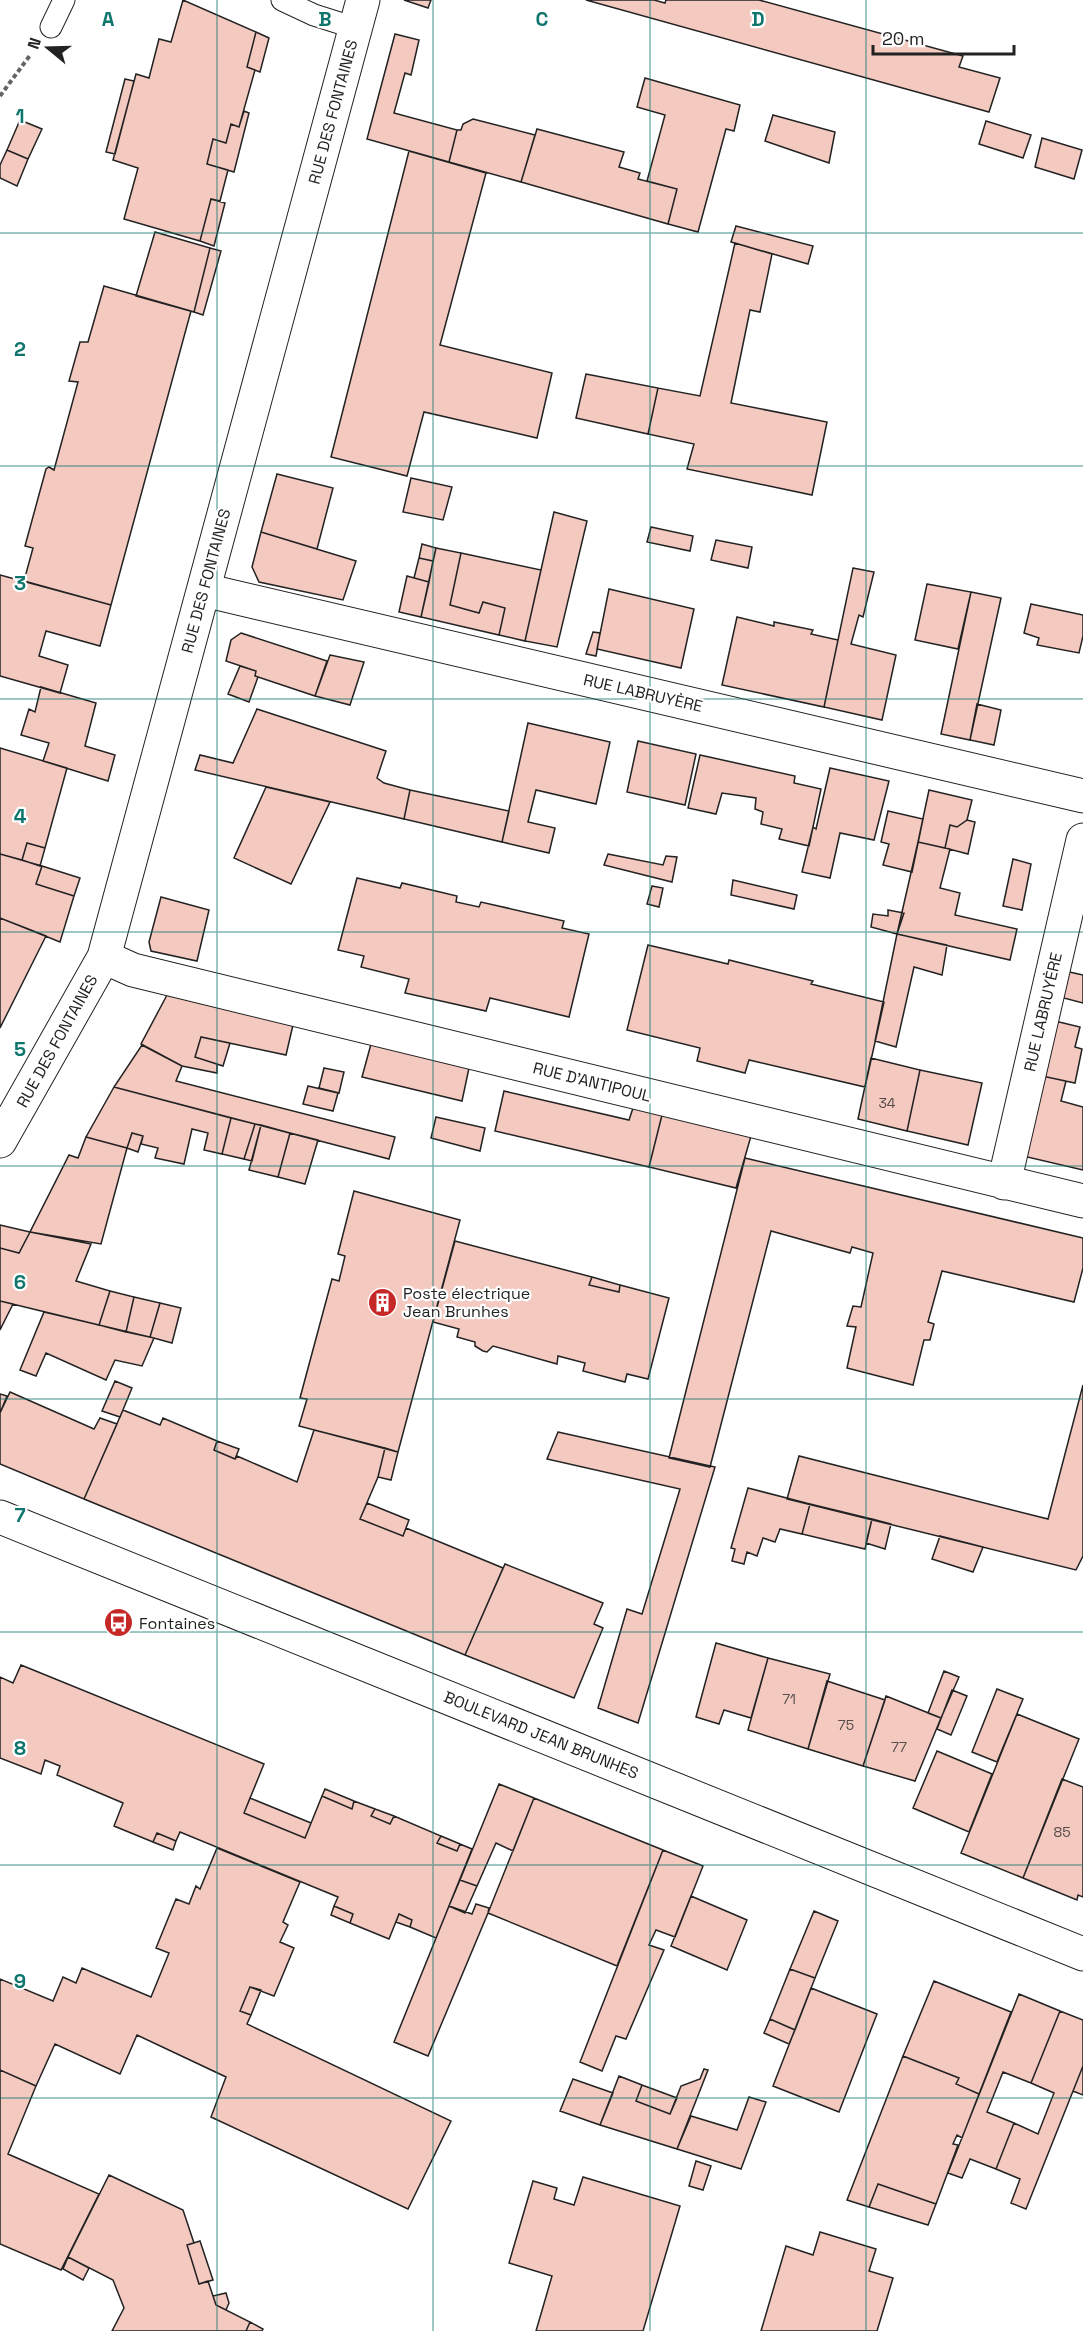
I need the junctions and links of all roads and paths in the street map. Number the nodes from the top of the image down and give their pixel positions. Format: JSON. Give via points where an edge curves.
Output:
{"nodes":[{"id":1,"x":64,"y":0,"type":"edge"},
{"id":2,"x":282,"y":0,"type":"edge"},
{"id":3,"x":359,"y":14,"type":"edge"},
{"id":4,"x":51,"y":27,"type":"dead end"},
{"id":5,"x":204,"y":590,"type":"junction"},
{"id":6,"x":1083,"y":796,"type":"edge"},
{"id":7,"x":1083,"y":840,"type":"edge"},
{"id":8,"x":104,"y":957,"type":"junction"},
{"id":9,"x":0,"y":1141,"type":"edge"},
{"id":10,"x":1004,"y":1183,"type":"junction"},
{"id":11,"x":1083,"y":1201,"type":"edge"},
{"id":12,"x":0,"y":1517,"type":"edge"},
{"id":13,"x":1083,"y":1954,"type":"edge"}],
"edges":[{"from":1,"to":4,"type":"lane"},
{"from":2,"to":3,"type":"lane"},
{"from":3,"to":5,"type":"street","name":"RUE DES FONTAINES"},
{"from":5,"to":6,"type":"street","name":"RUE LABRUYÈRE"},
{"from":5,"to":8,"type":"street","name":"RUE DES FONTAINES"},
{"from":7,"to":10,"type":"street","name":"RUE LABRUYÈRE"},
{"from":8,"to":9,"type":"street","name":"RUE DES FONTAINES"},
{"from":8,"to":10,"type":"street","name":"RUE D'ANTIPOUL","via":[[133,970]]},
{"from":10,"to":11,"type":"street","name":"RUE D'ANTIPOUL"},
{"from":12,"to":13,"type":"street","name":"BOULEVARD JEAN BRUNHES"}]}
